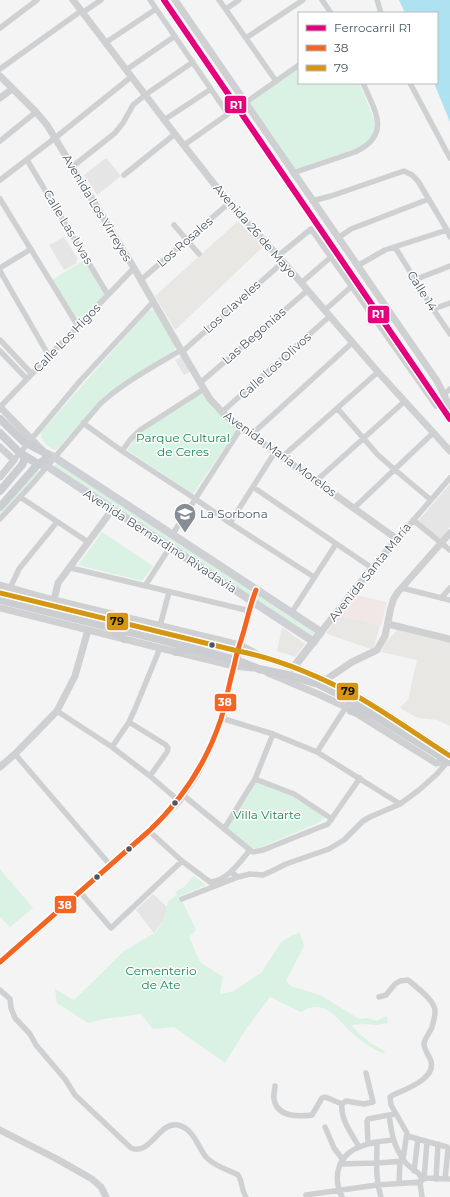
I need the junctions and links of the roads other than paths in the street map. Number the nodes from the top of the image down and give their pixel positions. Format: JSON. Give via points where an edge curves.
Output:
{"nodes":[{"id":1,"x":37,"y":0,"type":"edge"},
{"id":2,"x":82,"y":0,"type":"edge"},
{"id":3,"x":101,"y":0,"type":"edge"},
{"id":4,"x":150,"y":0,"type":"edge"},
{"id":5,"x":175,"y":0,"type":"edge"},
{"id":6,"x":219,"y":0,"type":"edge"},
{"id":7,"x":239,"y":0,"type":"edge"},
{"id":8,"x":303,"y":0,"type":"edge"},
{"id":9,"x":322,"y":0,"type":"edge"},
{"id":10,"x":377,"y":0,"type":"edge"},
{"id":11,"x":74,"y":2,"type":"edge"},
{"id":12,"x":156,"y":9,"type":"junction"},
{"id":13,"x":226,"y":9,"type":"junction"},
{"id":14,"x":82,"y":12,"type":"junction"},
{"id":15,"x":330,"y":12,"type":"edge"},
{"id":16,"x":382,"y":12,"type":"edge"},
{"id":17,"x":0,"y":28,"type":"edge"},
{"id":18,"x":175,"y":36,"type":"junction"},
{"id":19,"x":246,"y":38,"type":"junction"},
{"id":20,"x":105,"y":43,"type":"junction"},
{"id":21,"x":193,"y":62,"type":"junction"},
{"id":22,"x":298,"y":66,"type":"edge"},
{"id":23,"x":0,"y":69,"type":"edge"},
{"id":24,"x":126,"y":70,"type":"junction"},
{"id":25,"x":131,"y":77,"type":"junction"},
{"id":26,"x":2,"y":81,"type":"edge"},
{"id":27,"x":276,"y":81,"type":"junction"},
{"id":28,"x":363,"y":84,"type":"edge"},
{"id":29,"x":411,"y":84,"type":"edge"},
{"id":30,"x":12,"y":89,"type":"junction"},
{"id":31,"x":211,"y":89,"type":"junction"},
{"id":32,"x":145,"y":95,"type":"junction"},
{"id":33,"x":0,"y":98,"type":"edge"},
{"id":34,"x":245,"y":103,"type":"junction"},
{"id":35,"x":36,"y":112,"type":"junction"},
{"id":36,"x":164,"y":120,"type":"junction"},
{"id":37,"x":175,"y":134,"type":"junction"},
{"id":38,"x":55,"y":138,"type":"junction"},
{"id":39,"x":0,"y":141,"type":"edge"},
{"id":40,"x":184,"y":145,"type":"junction"},
{"id":41,"x":450,"y":158,"type":"edge"},
{"id":42,"x":27,"y":160,"type":"junction"},
{"id":43,"x":72,"y":167,"type":"junction"},
{"id":44,"x":293,"y":173,"type":"junction"},
{"id":45,"x":124,"y":175,"type":"dead end"},
{"id":46,"x":0,"y":180,"type":"edge"},
{"id":47,"x":0,"y":199,"type":"edge"},
{"id":48,"x":429,"y":199,"type":"junction"},
{"id":49,"x":312,"y":201,"type":"junction"},
{"id":50,"x":229,"y":203,"type":"junction"},
{"id":51,"x":174,"y":226,"type":"dead end"},
{"id":52,"x":447,"y":230,"type":"junction"},
{"id":53,"x":450,"y":237,"type":"edge"},
{"id":54,"x":338,"y":238,"type":"junction"},
{"id":55,"x":187,"y":240,"type":"junction"},
{"id":56,"x":394,"y":247,"type":"junction"},
{"id":57,"x":31,"y":249,"type":"junction"},
{"id":58,"x":199,"y":254,"type":"dead end"},
{"id":59,"x":331,"y":257,"type":"junction"},
{"id":60,"x":280,"y":259,"type":"junction"},
{"id":61,"x":357,"y":266,"type":"junction"},
{"id":62,"x":450,"y":266,"type":"edge"},
{"id":63,"x":134,"y":268,"type":"junction"},
{"id":64,"x":0,"y":270,"type":"edge"},
{"id":65,"x":141,"y":280,"type":"junction"},
{"id":66,"x":414,"y":280,"type":"junction"},
{"id":67,"x":301,"y":283,"type":"junction"},
{"id":68,"x":352,"y":286,"type":"junction"},
{"id":69,"x":308,"y":290,"type":"junction"},
{"id":70,"x":108,"y":295,"type":"junction"},
{"id":71,"x":153,"y":302,"type":"junction"},
{"id":72,"x":450,"y":303,"type":"edge"},
{"id":73,"x":432,"y":309,"type":"junction"},
{"id":74,"x":325,"y":310,"type":"junction"},
{"id":75,"x":329,"y":318,"type":"junction"},
{"id":76,"x":78,"y":326,"type":"junction"},
{"id":77,"x":450,"y":334,"type":"edge"},
{"id":78,"x":0,"y":340,"type":"edge"},
{"id":79,"x":353,"y":342,"type":"junction"},
{"id":80,"x":0,"y":351,"type":"edge"},
{"id":81,"x":181,"y":351,"type":"junction"},
{"id":82,"x":49,"y":356,"type":"junction"},
{"id":83,"x":378,"y":372,"type":"junction"},
{"id":84,"x":32,"y":374,"type":"junction"},
{"id":85,"x":27,"y":379,"type":"junction"},
{"id":86,"x":202,"y":386,"type":"junction"},
{"id":87,"x":450,"y":389,"type":"edge"},
{"id":88,"x":444,"y":394,"type":"junction"},
{"id":89,"x":402,"y":403,"type":"junction"},
{"id":90,"x":436,"y":406,"type":"dead end"},
{"id":91,"x":0,"y":407,"type":"edge"},
{"id":92,"x":450,"y":407,"type":"edge"},
{"id":93,"x":337,"y":408,"type":"junction"},
{"id":94,"x":222,"y":412,"type":"junction"},
{"id":95,"x":0,"y":419,"type":"edge"},
{"id":96,"x":83,"y":422,"type":"junction"},
{"id":97,"x":241,"y":428,"type":"junction"},
{"id":98,"x":0,"y":433,"type":"edge"},
{"id":99,"x":434,"y":433,"type":"junction"},
{"id":100,"x":251,"y":435,"type":"junction"},
{"id":101,"x":363,"y":438,"type":"junction"},
{"id":102,"x":29,"y":441,"type":"junction"},
{"id":103,"x":0,"y":447,"type":"edge"},
{"id":104,"x":122,"y":451,"type":"junction"},
{"id":105,"x":450,"y":451,"type":"edge"},
{"id":106,"x":275,"y":452,"type":"junction"},
{"id":107,"x":48,"y":454,"type":"junction"},
{"id":108,"x":22,"y":455,"type":"junction"},
{"id":109,"x":282,"y":457,"type":"junction"},
{"id":110,"x":14,"y":460,"type":"junction"},
{"id":111,"x":42,"y":465,"type":"junction"},
{"id":112,"x":394,"y":469,"type":"junction"},
{"id":113,"x":0,"y":477,"type":"edge"},
{"id":114,"x":450,"y":478,"type":"edge"},
{"id":115,"x":319,"y":479,"type":"junction"},
{"id":116,"x":253,"y":487,"type":"junction"},
{"id":117,"x":0,"y":491,"type":"edge"},
{"id":118,"x":20,"y":497,"type":"junction"},
{"id":119,"x":194,"y":498,"type":"junction"},
{"id":120,"x":431,"y":500,"type":"junction"},
{"id":121,"x":0,"y":507,"type":"edge"},
{"id":122,"x":354,"y":508,"type":"junction"},
{"id":123,"x":112,"y":510,"type":"junction"},
{"id":124,"x":0,"y":519,"type":"edge"},
{"id":125,"x":413,"y":520,"type":"junction"},
{"id":126,"x":56,"y":522,"type":"junction"},
{"id":127,"x":230,"y":523,"type":"junction"},
{"id":128,"x":450,"y":533,"type":"edge"},
{"id":129,"x":172,"y":535,"type":"junction"},
{"id":130,"x":397,"y":539,"type":"junction"},
{"id":131,"x":88,"y":542,"type":"junction"},
{"id":132,"x":442,"y":543,"type":"junction"},
{"id":133,"x":336,"y":544,"type":"junction"},
{"id":134,"x":170,"y":548,"type":"junction"},
{"id":135,"x":450,"y":550,"type":"edge"},
{"id":136,"x":70,"y":568,"type":"junction"},
{"id":137,"x":372,"y":568,"type":"junction"},
{"id":138,"x":314,"y":577,"type":"junction"},
{"id":139,"x":0,"y":585,"type":"edge"},
{"id":140,"x":146,"y":586,"type":"junction"},
{"id":141,"x":10,"y":588,"type":"junction"},
{"id":142,"x":402,"y":588,"type":"junction"},
{"id":143,"x":450,"y":588,"type":"edge"},
{"id":144,"x":256,"y":590,"type":"junction"},
{"id":145,"x":169,"y":592,"type":"junction"},
{"id":146,"x":0,"y":593,"type":"edge"},
{"id":147,"x":441,"y":598,"type":"junction"},
{"id":148,"x":0,"y":600,"type":"edge"},
{"id":149,"x":54,"y":600,"type":"junction"},
{"id":150,"x":450,"y":600,"type":"edge"},
{"id":151,"x":252,"y":601,"type":"junction"},
{"id":152,"x":0,"y":608,"type":"edge"},
{"id":153,"x":250,"y":611,"type":"junction"},
{"id":154,"x":292,"y":612,"type":"junction"},
{"id":155,"x":129,"y":618,"type":"junction"},
{"id":156,"x":110,"y":624,"type":"junction"},
{"id":157,"x":388,"y":624,"type":"junction"},
{"id":158,"x":160,"y":626,"type":"junction"},
{"id":159,"x":88,"y":630,"type":"junction"},
{"id":160,"x":179,"y":630,"type":"junction"},
{"id":161,"x":322,"y":632,"type":"junction"},
{"id":162,"x":124,"y":639,"type":"junction"},
{"id":163,"x":450,"y":639,"type":"edge"},
{"id":164,"x":314,"y":642,"type":"junction"},
{"id":165,"x":193,"y":644,"type":"junction"},
{"id":166,"x":160,"y":648,"type":"junction"},
{"id":167,"x":176,"y":652,"type":"junction"},
{"id":168,"x":237,"y":655,"type":"junction"},
{"id":169,"x":293,"y":668,"type":"junction"},
{"id":170,"x":259,"y":669,"type":"junction"},
{"id":171,"x":324,"y":681,"type":"junction"},
{"id":172,"x":348,"y":709,"type":"junction"},
{"id":173,"x":57,"y":711,"type":"junction"},
{"id":174,"x":221,"y":718,"type":"junction"},
{"id":175,"x":378,"y":718,"type":"junction"},
{"id":176,"x":129,"y":722,"type":"junction"},
{"id":177,"x":272,"y":734,"type":"junction"},
{"id":178,"x":112,"y":747,"type":"junction"},
{"id":179,"x":317,"y":752,"type":"junction"},
{"id":180,"x":15,"y":754,"type":"junction"},
{"id":181,"x":450,"y":760,"type":"edge"},
{"id":182,"x":0,"y":767,"type":"edge"},
{"id":183,"x":150,"y":776,"type":"junction"},
{"id":184,"x":360,"y":778,"type":"junction"},
{"id":185,"x":255,"y":779,"type":"junction"},
{"id":186,"x":181,"y":798,"type":"junction"},
{"id":187,"x":400,"y":804,"type":"junction"},
{"id":188,"x":332,"y":819,"type":"junction"},
{"id":189,"x":224,"y":829,"type":"junction"},
{"id":190,"x":149,"y":831,"type":"junction"},
{"id":191,"x":250,"y":850,"type":"junction"},
{"id":192,"x":182,"y":861,"type":"junction"},
{"id":193,"x":111,"y":866,"type":"junction"},
{"id":194,"x":231,"y":872,"type":"junction"},
{"id":195,"x":238,"y":877,"type":"junction"},
{"id":196,"x":80,"y":892,"type":"junction"},
{"id":197,"x":182,"y":899,"type":"dead end"},
{"id":198,"x":0,"y":962,"type":"edge"},
{"id":199,"x":0,"y":990,"type":"edge"},
{"id":200,"x":379,"y":997,"type":"dead end"},
{"id":201,"x":366,"y":1073,"type":"dead end"},
{"id":202,"x":275,"y":1086,"type":"dead end"},
{"id":203,"x":342,"y":1104,"type":"junction"},
{"id":204,"x":395,"y":1114,"type":"junction"},
{"id":205,"x":389,"y":1115,"type":"junction"},
{"id":206,"x":325,"y":1128,"type":"dead end"},
{"id":207,"x":0,"y":1130,"type":"edge"},
{"id":208,"x":408,"y":1136,"type":"junction"},
{"id":209,"x":418,"y":1139,"type":"junction"},
{"id":210,"x":393,"y":1140,"type":"junction"},
{"id":211,"x":427,"y":1142,"type":"junction"},
{"id":212,"x":377,"y":1143,"type":"junction"},
{"id":213,"x":368,"y":1144,"type":"junction"},
{"id":214,"x":438,"y":1144,"type":"junction"},
{"id":215,"x":359,"y":1147,"type":"junction"},
{"id":216,"x":402,"y":1161,"type":"junction"},
{"id":217,"x":341,"y":1162,"type":"junction"},
{"id":218,"x":376,"y":1163,"type":"junction"},
{"id":219,"x":414,"y":1171,"type":"junction"},
{"id":220,"x":436,"y":1179,"type":"junction"},
{"id":221,"x":447,"y":1179,"type":"edge"},
{"id":222,"x":422,"y":1180,"type":"junction"},
{"id":223,"x":399,"y":1183,"type":"junction"},
{"id":224,"x":377,"y":1185,"type":"junction"},
{"id":225,"x":339,"y":1190,"type":"junction"},
{"id":226,"x":306,"y":1195,"type":"dead end"},
{"id":227,"x":106,"y":1197,"type":"edge"},
{"id":228,"x":246,"y":1197,"type":"edge"},
{"id":229,"x":342,"y":1197,"type":"edge"},
{"id":230,"x":381,"y":1197,"type":"edge"},
{"id":231,"x":422,"y":1197,"type":"edge"}],
"edges":[{"from":1,"to":17,"type":"street"},
{"from":2,"to":11,"type":"street"},
{"from":3,"to":14,"type":"street"},
{"from":4,"to":12,"type":"street"},
{"from":5,"to":34,"type":"street"},
{"from":6,"to":13,"type":"street"},
{"from":7,"to":13,"type":"street"},
{"from":8,"to":19,"type":"street"},
{"from":9,"to":15,"type":"street"},
{"from":10,"to":16,"type":"street"},
{"from":11,"to":14,"type":"street","name":"Avenida 26 de Mayo"},
{"from":12,"to":18,"type":"street"},
{"from":12,"to":20,"type":"street"},
{"from":13,"to":19,"type":"street"},
{"from":14,"to":20,"type":"street","name":"Avenida 26 de Mayo"},
{"from":14,"to":23,"type":"street"},
{"from":18,"to":21,"type":"street"},
{"from":18,"to":24,"type":"street"},
{"from":19,"to":27,"type":"street"},
{"from":20,"to":24,"type":"street","name":"Avenida 26 de Mayo"},
{"from":21,"to":31,"type":"street"},
{"from":21,"to":32,"type":"street"},
{"from":22,"to":27,"type":"street"},
{"from":24,"to":25,"type":"street","name":"Avenida 26 de Mayo"},
{"from":25,"to":32,"type":"street","name":"Avenida 26 de Mayo"},
{"from":25,"to":38,"type":"street"},
{"from":26,"to":30,"type":"street","name":"Avenida Los Virreyes"},
{"from":27,"to":34,"type":"street"},
{"from":28,"to":44,"type":"street","via":[[379,125],[374,139],[355,152]]},
{"from":29,"to":41,"type":"street"},
{"from":30,"to":33,"type":"street"},
{"from":30,"to":35,"type":"street","name":"Avenida Los Virreyes"},
{"from":31,"to":36,"type":"street"},
{"from":31,"to":40,"type":"street","via":[[228,114]]},
{"from":32,"to":36,"type":"street","name":"Avenida 26 de Mayo"},
{"from":32,"to":43,"type":"street","via":[[134,105],[114,133]]},
{"from":34,"to":44,"type":"street"},
{"from":35,"to":38,"type":"street","name":"Avenida Los Virreyes"},
{"from":35,"to":39,"type":"street"},
{"from":36,"to":37,"type":"street","name":"Avenida 26 de Mayo"},
{"from":37,"to":40,"type":"street","name":"Avenida 26 de Mayo"},
{"from":37,"to":45,"type":"street"},
{"from":38,"to":42,"type":"street"},
{"from":38,"to":43,"type":"street","name":"Avenida Los Virreyes"},
{"from":40,"to":50,"type":"street","name":"Avenida 26 de Mayo"},
{"from":42,"to":46,"type":"street"},
{"from":42,"to":70,"type":"street","name":"Calle Las Uvas"},
{"from":43,"to":63,"type":"street","name":"Avenida Los Virreyes"},
{"from":44,"to":49,"type":"street"},
{"from":47,"to":57,"type":"street"},
{"from":48,"to":49,"type":"street","via":[[418,181],[404,171]]},
{"from":48,"to":52,"type":"street"},
{"from":48,"to":54,"type":"street","via":[[351,229]]},
{"from":49,"to":54,"type":"street"},
{"from":50,"to":55,"type":"street","name":"Los Rosales"},
{"from":50,"to":60,"type":"street","name":"Avenida 26 de Mayo"},
{"from":51,"to":55,"type":"street"},
{"from":52,"to":53,"type":"street"},
{"from":52,"to":56,"type":"street"},
{"from":54,"to":61,"type":"street"},
{"from":55,"to":58,"type":"street"},
{"from":55,"to":65,"type":"street","name":"Los Rosales"},
{"from":56,"to":61,"type":"street"},
{"from":56,"to":66,"type":"street","name":"Calle 14"},
{"from":57,"to":64,"type":"street"},
{"from":57,"to":76,"type":"street"},
{"from":59,"to":60,"type":"street","name":"Los Claveles","via":[[310,229]]},
{"from":59,"to":67,"type":"street"},
{"from":59,"to":68,"type":"street"},
{"from":60,"to":67,"type":"street","name":"Avenida 26 de Mayo"},
{"from":60,"to":81,"type":"street","name":"Los Claveles"},
{"from":61,"to":88,"type":"street"},
{"from":62,"to":66,"type":"street"},
{"from":63,"to":65,"type":"street","name":"Avenida Los Virreyes"},
{"from":63,"to":70,"type":"street","name":"Calle Los Higos"},
{"from":64,"to":82,"type":"street"},
{"from":65,"to":71,"type":"street","name":"Avenida Los Virreyes"},
{"from":66,"to":73,"type":"street","name":"Calle 14"},
{"from":67,"to":69,"type":"street","name":"Avenida 26 de Mayo"},
{"from":68,"to":74,"type":"street"},
{"from":68,"to":90,"type":"street"},
{"from":69,"to":74,"type":"street","name":"Avenida 26 de Mayo"},
{"from":69,"to":86,"type":"street","name":"Las Begonias"},
{"from":70,"to":76,"type":"street","name":"Calle Los Higos"},
{"from":71,"to":81,"type":"street","name":"Avenida Los Virreyes"},
{"from":71,"to":102,"type":"street"},
{"from":72,"to":73,"type":"street"},
{"from":73,"to":77,"type":"street","name":"Calle 14"},
{"from":74,"to":75,"type":"street","name":"Avenida 26 de Mayo"},
{"from":75,"to":79,"type":"street","name":"Avenida 26 de Mayo"},
{"from":75,"to":94,"type":"street","name":"Calle Los Olivos"},
{"from":76,"to":82,"type":"street","name":"Calle Los Higos"},
{"from":78,"to":84,"type":"street"},
{"from":79,"to":83,"type":"street","name":"Avenida 26 de Mayo"},
{"from":79,"to":100,"type":"street"},
{"from":80,"to":85,"type":"street"},
{"from":81,"to":86,"type":"street","name":"Avenida María Morelos"},
{"from":81,"to":96,"type":"street","name":"Los Claveles","via":[[113,392]]},
{"from":82,"to":84,"type":"street","name":"Calle Los Higos"},
{"from":83,"to":89,"type":"street","name":"Avenida 26 de Mayo"},
{"from":83,"to":93,"type":"street"},
{"from":84,"to":85,"type":"street","name":"Calle Los Higos"},
{"from":85,"to":91,"type":"street","name":"Calle Los Higos"},
{"from":86,"to":94,"type":"street","name":"Avenida María Morelos"},
{"from":86,"to":104,"type":"street","name":"Las Begonias","via":[[140,430]]},
{"from":87,"to":88,"type":"street"},
{"from":88,"to":92,"type":"street"},
{"from":89,"to":99,"type":"street","name":"Avenida 26 de Mayo"},
{"from":89,"to":101,"type":"street"},
{"from":91,"to":102,"type":"street"},
{"from":93,"to":101,"type":"street"},
{"from":93,"to":109,"type":"street"},
{"from":94,"to":97,"type":"street","name":"Avenida María Morelos"},
{"from":95,"to":102,"type":"main road","via":[[21,440]]},
{"from":96,"to":104,"type":"street"},
{"from":96,"to":107,"type":"street","name":"Los Claveles"},
{"from":97,"to":100,"type":"street","name":"Avenida María Morelos"},
{"from":97,"to":119,"type":"street"},
{"from":98,"to":108,"type":"main road"},
{"from":99,"to":105,"type":"street","name":"Avenida 26 de Mayo"},
{"from":99,"to":112,"type":"street"},
{"from":100,"to":106,"type":"street","name":"Avenida María Morelos"},
{"from":101,"to":112,"type":"street"},
{"from":101,"to":115,"type":"street"},
{"from":102,"to":107,"type":"main road"},
{"from":102,"to":108,"type":"street"},
{"from":103,"to":110,"type":"street"},
{"from":104,"to":119,"type":"street"},
{"from":106,"to":109,"type":"street","name":"Avenida María Morelos"},
{"from":106,"to":116,"type":"street"},
{"from":107,"to":111,"type":"main road"},
{"from":107,"to":129,"type":"main road","name":"Avenida Bernardino Rivadavia"},
{"from":108,"to":110,"type":"street"},
{"from":108,"to":111,"type":"main road"},
{"from":108,"to":117,"type":"main road","via":[[22,465]]},
{"from":109,"to":115,"type":"street","name":"Avenida María Morelos"},
{"from":110,"to":113,"type":"street"},
{"from":111,"to":118,"type":"street"},
{"from":111,"to":121,"type":"main road"},
{"from":111,"to":123,"type":"main road","name":"Avenida Bernardino Rivadavia"},
{"from":112,"to":120,"type":"street"},
{"from":112,"to":122,"type":"street"},
{"from":114,"to":120,"type":"street","name":"Avenida Santa María"},
{"from":115,"to":122,"type":"street","name":"Avenida María Morelos"},
{"from":116,"to":127,"type":"street"},
{"from":116,"to":133,"type":"street"},
{"from":118,"to":124,"type":"street"},
{"from":118,"to":126,"type":"street"},
{"from":119,"to":127,"type":"street"},
{"from":119,"to":129,"type":"street"},
{"from":120,"to":125,"type":"street","name":"Avenida Santa María"},
{"from":122,"to":130,"type":"street","name":"Avenida María Morelos"},
{"from":123,"to":131,"type":"street"},
{"from":123,"to":134,"type":"main road","name":"Avenida Bernardino Rivadavia"},
{"from":125,"to":130,"type":"street","name":"Avenida Santa María"},
{"from":125,"to":132,"type":"street"},
{"from":126,"to":131,"type":"street"},
{"from":126,"to":141,"type":"street","via":[[19,569]]},
{"from":127,"to":138,"type":"street"},
{"from":128,"to":132,"type":"street"},
{"from":129,"to":144,"type":"main road","name":"Avenida Bernardino Rivadavia"},
{"from":130,"to":137,"type":"street","name":"Avenida Santa María"},
{"from":131,"to":136,"type":"street"},
{"from":132,"to":135,"type":"street"},
{"from":132,"to":142,"type":"street"},
{"from":133,"to":137,"type":"street"},
{"from":133,"to":138,"type":"street"},
{"from":134,"to":140,"type":"street"},
{"from":134,"to":151,"type":"main road","name":"Avenida Bernardino Rivadavia"},
{"from":136,"to":140,"type":"street"},
{"from":136,"to":149,"type":"street","via":[[58,583]]},
{"from":137,"to":161,"type":"street","name":"Avenida Santa María"},
{"from":138,"to":154,"type":"street"},
{"from":139,"to":141,"type":"street"},
{"from":140,"to":145,"type":"street"},
{"from":141,"to":149,"type":"street"},
{"from":142,"to":147,"type":"street"},
{"from":142,"to":157,"type":"street","via":[[394,598]]},
{"from":143,"to":147,"type":"street"},
{"from":144,"to":151,"type":"main road"},
{"from":144,"to":154,"type":"main road","name":"Avenida Bernardino Rivadavia"},
{"from":145,"to":153,"type":"street"},
{"from":145,"to":158,"type":"street"},
{"from":146,"to":156,"type":"main road"},
{"from":147,"to":150,"type":"street"},
{"from":148,"to":156,"type":"main road"},
{"from":149,"to":155,"type":"street"},
{"from":151,"to":153,"type":"main road"},
{"from":151,"to":164,"type":"main road","name":"Avenida Bernardino Rivadavia"},
{"from":152,"to":159,"type":"street"},
{"from":153,"to":168,"type":"main road"},
{"from":154,"to":161,"type":"main road","name":"Avenida Bernardino Rivadavia"},
{"from":155,"to":156,"type":"main road"},
{"from":155,"to":158,"type":"street"},
{"from":156,"to":162,"type":"main road"},
{"from":156,"to":165,"type":"main road"},
{"from":157,"to":163,"type":"street"},
{"from":157,"to":171,"type":"street","via":[[377,650],[352,662]]},
{"from":158,"to":160,"type":"street"},
{"from":159,"to":162,"type":"street"},
{"from":159,"to":173,"type":"street","via":[[75,676]]},
{"from":160,"to":165,"type":"main road"},
{"from":160,"to":168,"type":"street"},
{"from":161,"to":164,"type":"main road","name":"Avenida Santa María"},
{"from":162,"to":166,"type":"street"},
{"from":164,"to":169,"type":"main road","name":"Avenida Santa María"},
{"from":165,"to":167,"type":"main road"},
{"from":165,"to":168,"type":"main road"},
{"from":166,"to":167,"type":"street"},
{"from":166,"to":176,"type":"street"},
{"from":167,"to":168,"type":"street"},
{"from":168,"to":169,"type":"main road","via":[[259,655]]},
{"from":168,"to":170,"type":"main road"},
{"from":168,"to":174,"type":"street"},
{"from":169,"to":171,"type":"main road"},
{"from":170,"to":172,"type":"street"},
{"from":170,"to":175,"type":"main road","via":[[318,684]]},
{"from":171,"to":181,"type":"main road","via":[[362,699]]},
{"from":172,"to":175,"type":"main road"},
{"from":172,"to":179,"type":"street"},
{"from":172,"to":181,"type":"street","via":[[436,763]]},
{"from":173,"to":178,"type":"street"},
{"from":173,"to":180,"type":"street"},
{"from":174,"to":177,"type":"street"},
{"from":174,"to":186,"type":"street","via":[[201,766]]},
{"from":175,"to":181,"type":"main road"},
{"from":176,"to":178,"type":"street"},
{"from":176,"to":183,"type":"street","via":[[168,748]]},
{"from":177,"to":179,"type":"street"},
{"from":177,"to":185,"type":"street"},
{"from":178,"to":183,"type":"street"},
{"from":179,"to":184,"type":"street"},
{"from":180,"to":182,"type":"street"},
{"from":180,"to":193,"type":"street"},
{"from":181,"to":187,"type":"street","via":[[419,790]]},
{"from":183,"to":186,"type":"street"},
{"from":184,"to":187,"type":"street"},
{"from":184,"to":188,"type":"street"},
{"from":185,"to":188,"type":"street","via":[[294,794]]},
{"from":185,"to":189,"type":"street"},
{"from":186,"to":189,"type":"street"},
{"from":186,"to":190,"type":"street"},
{"from":187,"to":195,"type":"street","via":[[363,821],[344,840],[329,849],[263,875],[250,874]]},
{"from":188,"to":191,"type":"street","via":[[328,824],[263,850]]},
{"from":189,"to":191,"type":"street"},
{"from":190,"to":192,"type":"street"},
{"from":190,"to":193,"type":"street"},
{"from":191,"to":194,"type":"street"},
{"from":192,"to":194,"type":"street","via":[[210,882],[223,879]]},
{"from":192,"to":196,"type":"street","via":[[110,928]]},
{"from":193,"to":196,"type":"street"},
{"from":194,"to":195,"type":"street"},
{"from":195,"to":197,"type":"street"},
{"from":196,"to":198,"type":"street"},
{"from":199,"to":228,"type":"street","via":[[10,999],[15,1018],[75,1095],[131,1148],[135,1150],[145,1147],[168,1126],[183,1127],[206,1157],[216,1165],[238,1175]]},
{"from":200,"to":204,"type":"street","via":[[386,995],[400,981],[408,980],[432,1002],[435,1012],[423,1045],[430,1060],[431,1071],[415,1085],[390,1097]]},
{"from":201,"to":203,"type":"street","via":[[374,1102],[364,1104],[346,1101]]},
{"from":202,"to":203,"type":"street","via":[[274,1098],[278,1108],[287,1115],[312,1115],[325,1097]]},
{"from":203,"to":215,"type":"street","via":[[343,1117]]},
{"from":204,"to":205,"type":"street"},
{"from":204,"to":208,"type":"street"},
{"from":205,"to":210,"type":"street"},
{"from":205,"to":213,"type":"street","via":[[368,1119]]},
{"from":206,"to":217,"type":"street"},
{"from":207,"to":227,"type":"street","via":[[92,1179],[101,1187]]},
{"from":208,"to":209,"type":"street"},
{"from":208,"to":216,"type":"street"},
{"from":209,"to":211,"type":"street"},
{"from":209,"to":219,"type":"street"},
{"from":210,"to":212,"type":"street"},
{"from":210,"to":216,"type":"street"},
{"from":211,"to":214,"type":"street"},
{"from":211,"to":222,"type":"street"},
{"from":212,"to":213,"type":"street"},
{"from":212,"to":218,"type":"street"},
{"from":213,"to":215,"type":"street"},
{"from":214,"to":220,"type":"street"},
{"from":214,"to":221,"type":"street","via":[[448,1149]]},
{"from":215,"to":217,"type":"street"},
{"from":216,"to":218,"type":"street"},
{"from":216,"to":219,"type":"street"},
{"from":216,"to":223,"type":"street"},
{"from":217,"to":218,"type":"street"},
{"from":217,"to":225,"type":"street","via":[[337,1175]]},
{"from":218,"to":224,"type":"street"},
{"from":219,"to":222,"type":"street","via":[[421,1175]]},
{"from":220,"to":221,"type":"street"},
{"from":220,"to":222,"type":"street"},
{"from":222,"to":223,"type":"street"},
{"from":222,"to":231,"type":"street"},
{"from":223,"to":224,"type":"street"},
{"from":224,"to":225,"type":"street"},
{"from":224,"to":230,"type":"street"},
{"from":225,"to":226,"type":"street"},
{"from":225,"to":229,"type":"street"}]}
